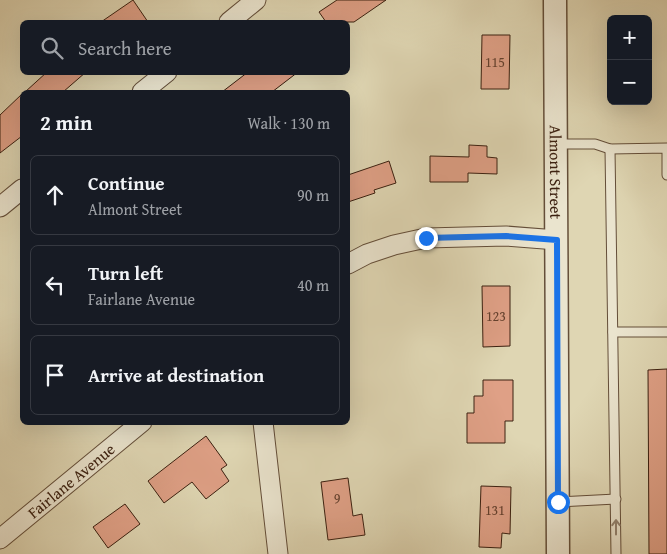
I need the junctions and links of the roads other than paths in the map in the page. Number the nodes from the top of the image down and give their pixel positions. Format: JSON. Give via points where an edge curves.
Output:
{"nodes":[{"id":1,"x":256,"y":0,"type":"edge"},
{"id":2,"x":555,"y":0,"type":"edge"},
{"id":3,"x":231,"y":20,"type":"edge"},
{"id":4,"x":163,"y":75,"type":"edge"},
{"id":5,"x":144,"y":90,"type":"edge"},
{"id":6,"x":557,"y":144,"type":"junction"},
{"id":7,"x":610,"y":149,"type":"junction"},
{"id":8,"x":667,"y":175,"type":"edge"},
{"id":9,"x":20,"y":191,"type":"edge"},
{"id":10,"x":0,"y":207,"type":"edge"},
{"id":11,"x":557,"y":240,"type":"junction"},
{"id":12,"x":350,"y":263,"type":"edge"},
{"id":13,"x":613,"y":332,"type":"junction"},
{"id":14,"x":667,"y":332,"type":"edge"},
{"id":15,"x":138,"y":425,"type":"edge"},
{"id":16,"x":263,"y":425,"type":"edge"},
{"id":17,"x":616,"y":499,"type":"junction"},
{"id":18,"x":558,"y":502,"type":"junction"},
{"id":19,"x":0,"y":539,"type":"edge"},
{"id":20,"x":278,"y":554,"type":"edge"},
{"id":21,"x":558,"y":554,"type":"edge"},
{"id":22,"x":616,"y":554,"type":"edge"}],
"edges":[{"from":1,"to":3,"type":"street"},
{"from":2,"to":6,"type":"street","name":"Almont Street"},
{"from":4,"to":5,"type":"street"},
{"from":6,"to":7,"type":"lane","via":[[595,144]]},
{"from":6,"to":11,"type":"street","name":"Almont Street"},
{"from":7,"to":8,"type":"lane","via":[[667,148]]},
{"from":7,"to":13,"type":"lane"},
{"from":9,"to":10,"type":"street"},
{"from":11,"to":12,"type":"street","via":[[506,236],[426,238],[394,245]]},
{"from":11,"to":18,"type":"street","name":"Almont Street"},
{"from":13,"to":14,"type":"lane"},
{"from":13,"to":17,"type":"lane"},
{"from":15,"to":19,"type":"street","name":"Fairlane Avenue"},
{"from":16,"to":20,"type":"street"},
{"from":17,"to":18,"type":"lane"},
{"from":22,"to":17,"type":"lane","one_way":true},
{"from":18,"to":21,"type":"street","name":"Almont Street"}]}
